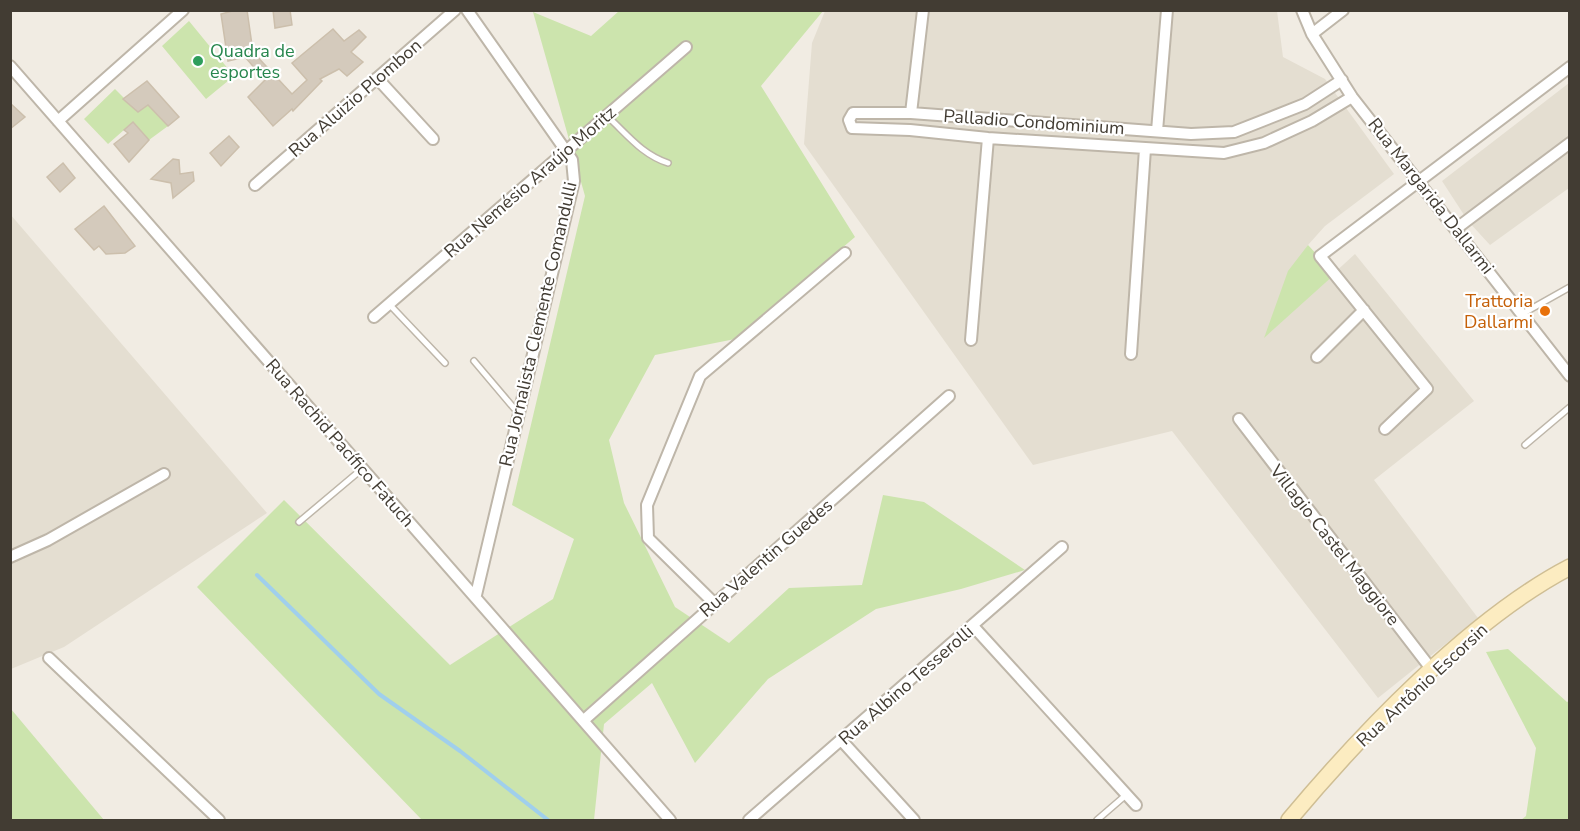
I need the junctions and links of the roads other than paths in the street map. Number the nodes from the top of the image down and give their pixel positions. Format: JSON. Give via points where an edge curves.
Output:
{"nodes":[{"id":1,"x":183,"y":10,"type":"edge"},
{"id":2,"x":455,"y":10,"type":"edge"},
{"id":3,"x":467,"y":10,"type":"edge"},
{"id":4,"x":923,"y":10,"type":"edge"},
{"id":5,"x":1167,"y":10,"type":"edge"},
{"id":6,"x":1302,"y":10,"type":"edge"},
{"id":7,"x":1343,"y":10,"type":"edge"},
{"id":8,"x":1312,"y":34,"type":"junction"},
{"id":9,"x":686,"y":47,"type":"dead end"},
{"id":10,"x":10,"y":66,"type":"edge"},
{"id":11,"x":1569,"y":67,"type":"edge"},
{"id":12,"x":377,"y":78,"type":"junction"},
{"id":13,"x":1342,"y":80,"type":"junction"},
{"id":14,"x":1352,"y":97,"type":"junction"},
{"id":15,"x":911,"y":114,"type":"junction"},
{"id":16,"x":1278,"y":115,"type":"junction"},
{"id":17,"x":607,"y":116,"type":"junction"},
{"id":18,"x":58,"y":121,"type":"junction"},
{"id":19,"x":1074,"y":126,"type":"junction"},
{"id":20,"x":1157,"y":131,"type":"junction"},
{"id":21,"x":1286,"y":133,"type":"junction"},
{"id":22,"x":988,"y":138,"type":"junction"},
{"id":23,"x":433,"y":139,"type":"dead end"},
{"id":24,"x":1074,"y":142,"type":"junction"},
{"id":25,"x":1569,"y":143,"type":"edge"},
{"id":26,"x":1145,"y":149,"type":"junction"},
{"id":27,"x":566,"y":151,"type":"junction"},
{"id":28,"x":668,"y":163,"type":"dead end"},
{"id":29,"x":1420,"y":181,"type":"junction"},
{"id":30,"x":255,"y":185,"type":"dead end"},
{"id":31,"x":1457,"y":228,"type":"junction"},
{"id":32,"x":845,"y":253,"type":"dead end"},
{"id":33,"x":1569,"y":287,"type":"edge"},
{"id":34,"x":389,"y":304,"type":"junction"},
{"id":35,"x":1364,"y":309,"type":"junction"},
{"id":36,"x":1522,"y":314,"type":"junction"},
{"id":37,"x":375,"y":317,"type":"dead end"},
{"id":38,"x":971,"y":340,"type":"dead end"},
{"id":39,"x":1131,"y":354,"type":"dead end"},
{"id":40,"x":1317,"y":357,"type":"dead end"},
{"id":41,"x":474,"y":361,"type":"dead end"},
{"id":42,"x":445,"y":363,"type":"dead end"},
{"id":43,"x":1569,"y":376,"type":"edge"},
{"id":44,"x":949,"y":396,"type":"dead end"},
{"id":45,"x":1569,"y":407,"type":"edge"},
{"id":46,"x":518,"y":413,"type":"junction"},
{"id":47,"x":1239,"y":419,"type":"dead end"},
{"id":48,"x":1385,"y":429,"type":"dead end"},
{"id":49,"x":1525,"y":445,"type":"dead end"},
{"id":50,"x":362,"y":469,"type":"junction"},
{"id":51,"x":164,"y":474,"type":"dead end"},
{"id":52,"x":299,"y":522,"type":"dead end"},
{"id":53,"x":1062,"y":547,"type":"dead end"},
{"id":54,"x":10,"y":557,"type":"edge"},
{"id":55,"x":1569,"y":567,"type":"edge"},
{"id":56,"x":476,"y":595,"type":"junction"},
{"id":57,"x":714,"y":603,"type":"junction"},
{"id":58,"x":973,"y":626,"type":"junction"},
{"id":59,"x":49,"y":658,"type":"dead end"},
{"id":60,"x":1432,"y":670,"type":"junction"},
{"id":61,"x":584,"y":720,"type":"junction"},
{"id":62,"x":842,"y":741,"type":"junction"},
{"id":63,"x":1126,"y":795,"type":"junction"},
{"id":64,"x":1136,"y":806,"type":"dead end"},
{"id":65,"x":219,"y":820,"type":"edge"},
{"id":66,"x":670,"y":820,"type":"edge"},
{"id":67,"x":748,"y":820,"type":"edge"},
{"id":68,"x":914,"y":820,"type":"edge"},
{"id":69,"x":1097,"y":820,"type":"edge"},
{"id":70,"x":1289,"y":820,"type":"edge"}],
"edges":[{"from":1,"to":18,"type":"street"},
{"from":2,"to":12,"type":"street","name":"Rua Aluizio Plombon"},
{"from":3,"to":27,"type":"street","name":"Rua Jornalista Clemente Comandulli"},
{"from":4,"to":15,"type":"street"},
{"from":5,"to":20,"type":"street"},
{"from":6,"to":8,"type":"street","name":"Rua Margarida Dallarmi"},
{"from":7,"to":8,"type":"street"},
{"from":8,"to":13,"type":"street","name":"Rua Margarida Dallarmi"},
{"from":9,"to":17,"type":"street","name":"Rua Nemésio Araújo Moritz"},
{"from":10,"to":18,"type":"street","name":"Rua Rachid Pacífico Fatuch"},
{"from":11,"to":29,"type":"street"},
{"from":12,"to":23,"type":"street"},
{"from":12,"to":30,"type":"street","name":"Rua Aluizio Plombon"},
{"from":13,"to":14,"type":"street","name":"Rua Margarida Dallarmi"},
{"from":13,"to":16,"type":"street","name":"Palladio Condominium","via":[[1305,104]]},
{"from":14,"to":21,"type":"street","name":"Palladio Condominium"},
{"from":14,"to":29,"type":"street","name":"Rua Margarida Dallarmi"},
{"from":15,"to":19,"type":"street","name":"Palladio Condominium"},
{"from":15,"to":22,"type":"street","name":"Palladio Condominium","via":[[853,112],[849,120],[852,128]]},
{"from":16,"to":20,"type":"street","name":"Palladio Condominium","via":[[1234,132]]},
{"from":16,"to":21,"type":"street"},
{"from":17,"to":27,"type":"street","name":"Rua Nemésio Araújo Moritz"},
{"from":17,"to":28,"type":"lane","via":[[641,150]]},
{"from":18,"to":50,"type":"street","name":"Rua Rachid Pacífico Fatuch"},
{"from":19,"to":20,"type":"street","name":"Palladio Condominium"},
{"from":19,"to":24,"type":"street"},
{"from":21,"to":26,"type":"street","name":"Palladio Condominium","via":[[1224,153]]},
{"from":22,"to":24,"type":"street","name":"Palladio Condominium"},
{"from":22,"to":38,"type":"street","name":"Palladio Condominium"},
{"from":24,"to":26,"type":"street","name":"Palladio Condominium"},
{"from":25,"to":31,"type":"street"},
{"from":26,"to":39,"type":"street","name":"Palladio Condominium"},
{"from":27,"to":34,"type":"street","name":"Rua Nemésio Araújo Moritz"},
{"from":27,"to":46,"type":"street","name":"Rua Jornalista Clemente Comandulli","via":[[572,160],[574,181]]},
{"from":29,"to":31,"type":"street","name":"Rua Margarida Dallarmi"},
{"from":29,"to":35,"type":"street","via":[[1320,256]]},
{"from":31,"to":36,"type":"street","name":"Rua Margarida Dallarmi"},
{"from":32,"to":57,"type":"street","via":[[700,376],[647,505],[648,538]]},
{"from":33,"to":36,"type":"lane"},
{"from":34,"to":37,"type":"street","name":"Rua Nemésio Araújo Moritz"},
{"from":34,"to":42,"type":"lane"},
{"from":35,"to":40,"type":"street"},
{"from":35,"to":48,"type":"street","via":[[1427,389]]},
{"from":36,"to":43,"type":"street","name":"Rua Margarida Dallarmi"},
{"from":41,"to":46,"type":"lane"},
{"from":44,"to":57,"type":"street","name":"Rua Valentin Guedes"},
{"from":45,"to":49,"type":"lane"},
{"from":46,"to":56,"type":"street","name":"Rua Jornalista Clemente Comandulli"},
{"from":47,"to":60,"type":"street","name":"Villagio Castel Maggiore"},
{"from":50,"to":52,"type":"lane"},
{"from":50,"to":56,"type":"street","name":"Rua Rachid Pacífico Fatuch"},
{"from":51,"to":54,"type":"street","via":[[48,540]]},
{"from":53,"to":58,"type":"street","name":"Rua Albino Tesserolli"},
{"from":55,"to":60,"type":"main road","name":"Rua Antônio Escorsin","via":[[1546,579],[1480,628]]},
{"from":56,"to":61,"type":"street","name":"Rua Rachid Pacífico Fatuch"},
{"from":57,"to":61,"type":"street","name":"Rua Valentin Guedes"},
{"from":58,"to":62,"type":"street","name":"Rua Albino Tesserolli"},
{"from":58,"to":63,"type":"street"},
{"from":59,"to":65,"type":"street"},
{"from":60,"to":70,"type":"main road","name":"Rua Antônio Escorsin","via":[[1363,738]]},
{"from":61,"to":66,"type":"street","name":"Rua Rachid Pacífico Fatuch"},
{"from":62,"to":67,"type":"street","name":"Rua Albino Tesserolli"},
{"from":62,"to":68,"type":"street"},
{"from":63,"to":64,"type":"street"},
{"from":63,"to":69,"type":"lane"}]}
